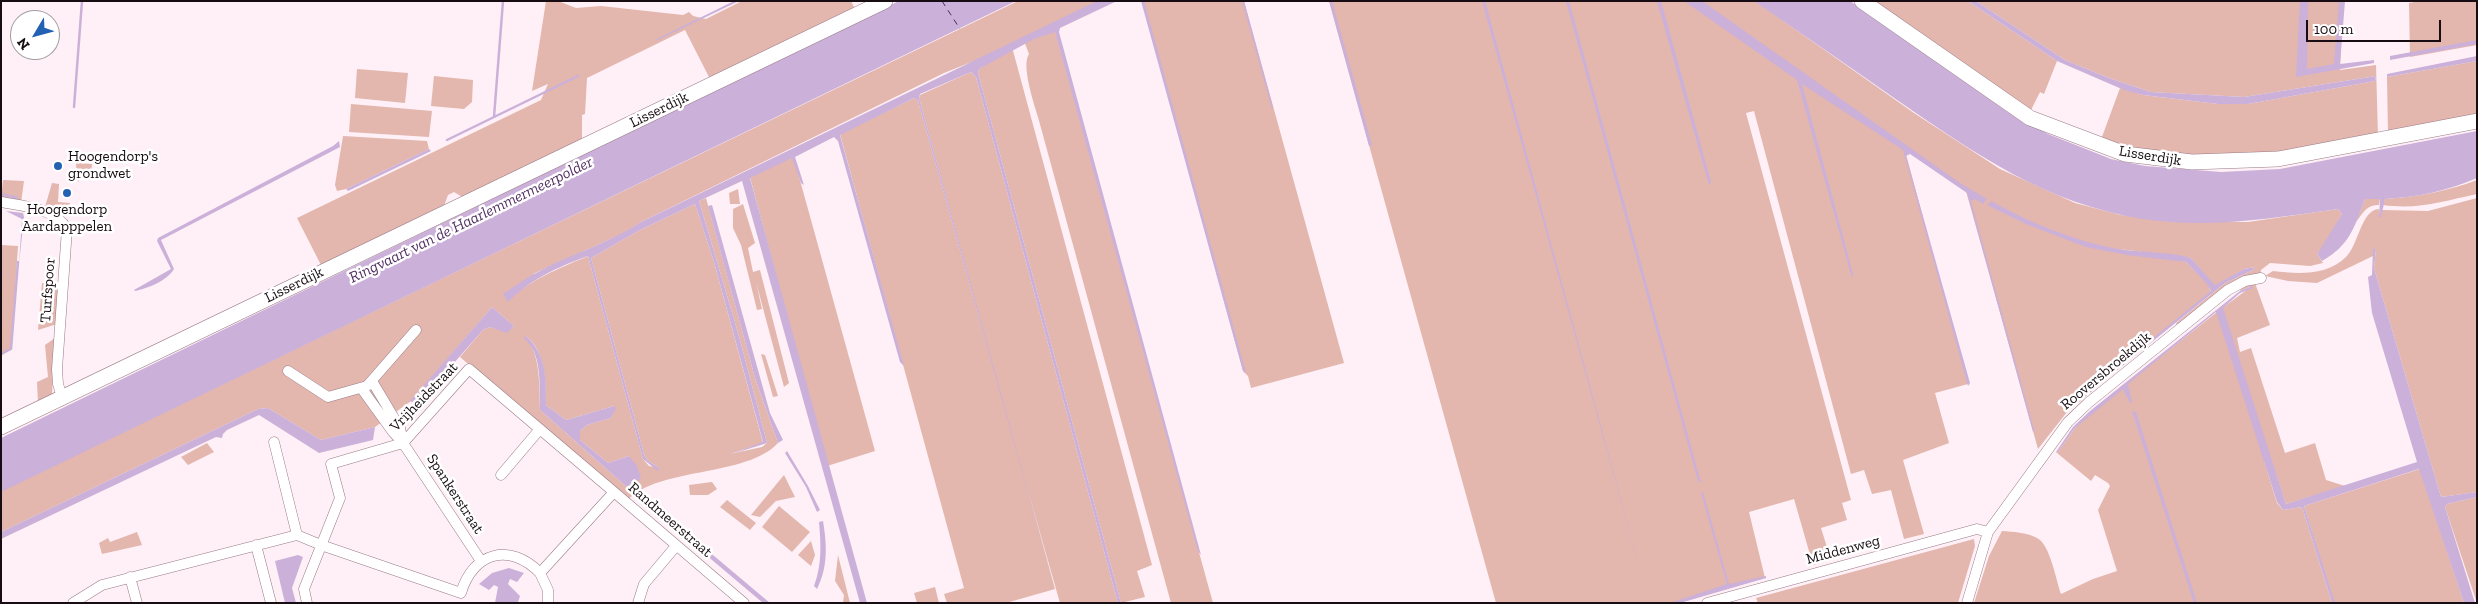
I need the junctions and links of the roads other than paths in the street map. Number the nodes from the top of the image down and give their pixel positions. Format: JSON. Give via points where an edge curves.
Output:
{"nodes":[{"id":1,"x":885,"y":1,"type":"edge"},
{"id":2,"x":1862,"y":1,"type":"edge"},
{"id":3,"x":2477,"y":121,"type":"edge"},
{"id":4,"x":1,"y":202,"type":"edge"},
{"id":5,"x":2261,"y":278,"type":"dead end"},
{"id":6,"x":416,"y":330,"type":"dead end"},
{"id":7,"x":288,"y":371,"type":"dead end"},
{"id":8,"x":372,"y":382,"type":"junction"},
{"id":9,"x":362,"y":389,"type":"junction"},
{"id":10,"x":62,"y":397,"type":"junction"},
{"id":11,"x":1,"y":427,"type":"edge"},
{"id":12,"x":540,"y":429,"type":"junction"},
{"id":13,"x":274,"y":442,"type":"dead end"},
{"id":14,"x":403,"y":443,"type":"junction"},
{"id":15,"x":501,"y":475,"type":"dead end"},
{"id":16,"x":614,"y":492,"type":"junction"},
{"id":17,"x":1988,"y":532,"type":"junction"},
{"id":18,"x":297,"y":535,"type":"junction"},
{"id":19,"x":321,"y":545,"type":"junction"},
{"id":20,"x":252,"y":546,"type":"junction"},
{"id":21,"x":676,"y":546,"type":"junction"},
{"id":22,"x":481,"y":561,"type":"junction"},
{"id":23,"x":540,"y":573,"type":"junction"},
{"id":24,"x":130,"y":577,"type":"junction"},
{"id":25,"x":461,"y":598,"type":"edge"},
{"id":26,"x":73,"y":603,"type":"edge"},
{"id":27,"x":137,"y":603,"type":"edge"},
{"id":28,"x":271,"y":603,"type":"edge"},
{"id":29,"x":307,"y":603,"type":"edge"},
{"id":30,"x":548,"y":603,"type":"edge"},
{"id":31,"x":638,"y":603,"type":"edge"},
{"id":32,"x":744,"y":603,"type":"edge"},
{"id":33,"x":1707,"y":603,"type":"edge"},
{"id":34,"x":1966,"y":603,"type":"edge"}],
"edges":[{"from":1,"to":10,"type":"street","name":"Lisserdijk"},
{"from":2,"to":3,"type":"street","name":"Lisserdijk","via":[[2030,118],[2125,154],[2192,162],[2278,159]]},
{"from":4,"to":10,"type":"street","name":"Turfspoor","via":[[42,211],[62,220],[66,229],[57,369]]},
{"from":5,"to":17,"type":"street","name":"Rooversbroekdijk","via":[[2244,281],[2228,290],[2088,402],[2068,422]]},
{"from":6,"to":8,"type":"street"},
{"from":7,"to":9,"type":"street","via":[[328,397]]},
{"from":8,"to":9,"type":"street"},
{"from":8,"to":14,"type":"street","name":"Spankerstraat","via":[[400,428]]},
{"from":9,"to":14,"type":"street","name":"Spankerstraat"},
{"from":10,"to":11,"type":"street","name":"Lisserdijk"},
{"from":12,"to":14,"type":"street","name":"Vrijheidstraat","via":[[469,369]]},
{"from":12,"to":15,"type":"street"},
{"from":12,"to":16,"type":"street","name":"Vrijheidstraat"},
{"from":13,"to":18,"type":"street"},
{"from":14,"to":19,"type":"street","name":"Vrijheidstraat","via":[[331,464],[340,498]]},
{"from":14,"to":22,"type":"street","name":"Spankerstraat"},
{"from":16,"to":21,"type":"street","name":"Randmeerstraat"},
{"from":16,"to":23,"type":"street","name":"Randmeerstraat"},
{"from":17,"to":33,"type":"street","name":"Middenweg","via":[[1977,529]]},
{"from":17,"to":34,"type":"street","name":"Rooversbroekdijk"},
{"from":18,"to":19,"type":"street"},
{"from":18,"to":20,"type":"street"},
{"from":19,"to":25,"type":"street"},
{"from":19,"to":29,"type":"street","via":[[304,589]]},
{"from":20,"to":24,"type":"street"},
{"from":20,"to":28,"type":"street"},
{"from":21,"to":31,"type":"street","via":[[644,584]]},
{"from":21,"to":32,"type":"street","name":"Randmeerstraat"},
{"from":22,"to":23,"type":"street","via":[[495,555],[514,555],[528,561]]},
{"from":22,"to":25,"type":"street","via":[[465,578]]},
{"from":23,"to":30,"type":"street","via":[[548,590]]},
{"from":24,"to":26,"type":"street","via":[[102,585]]},
{"from":24,"to":27,"type":"street"}]}
